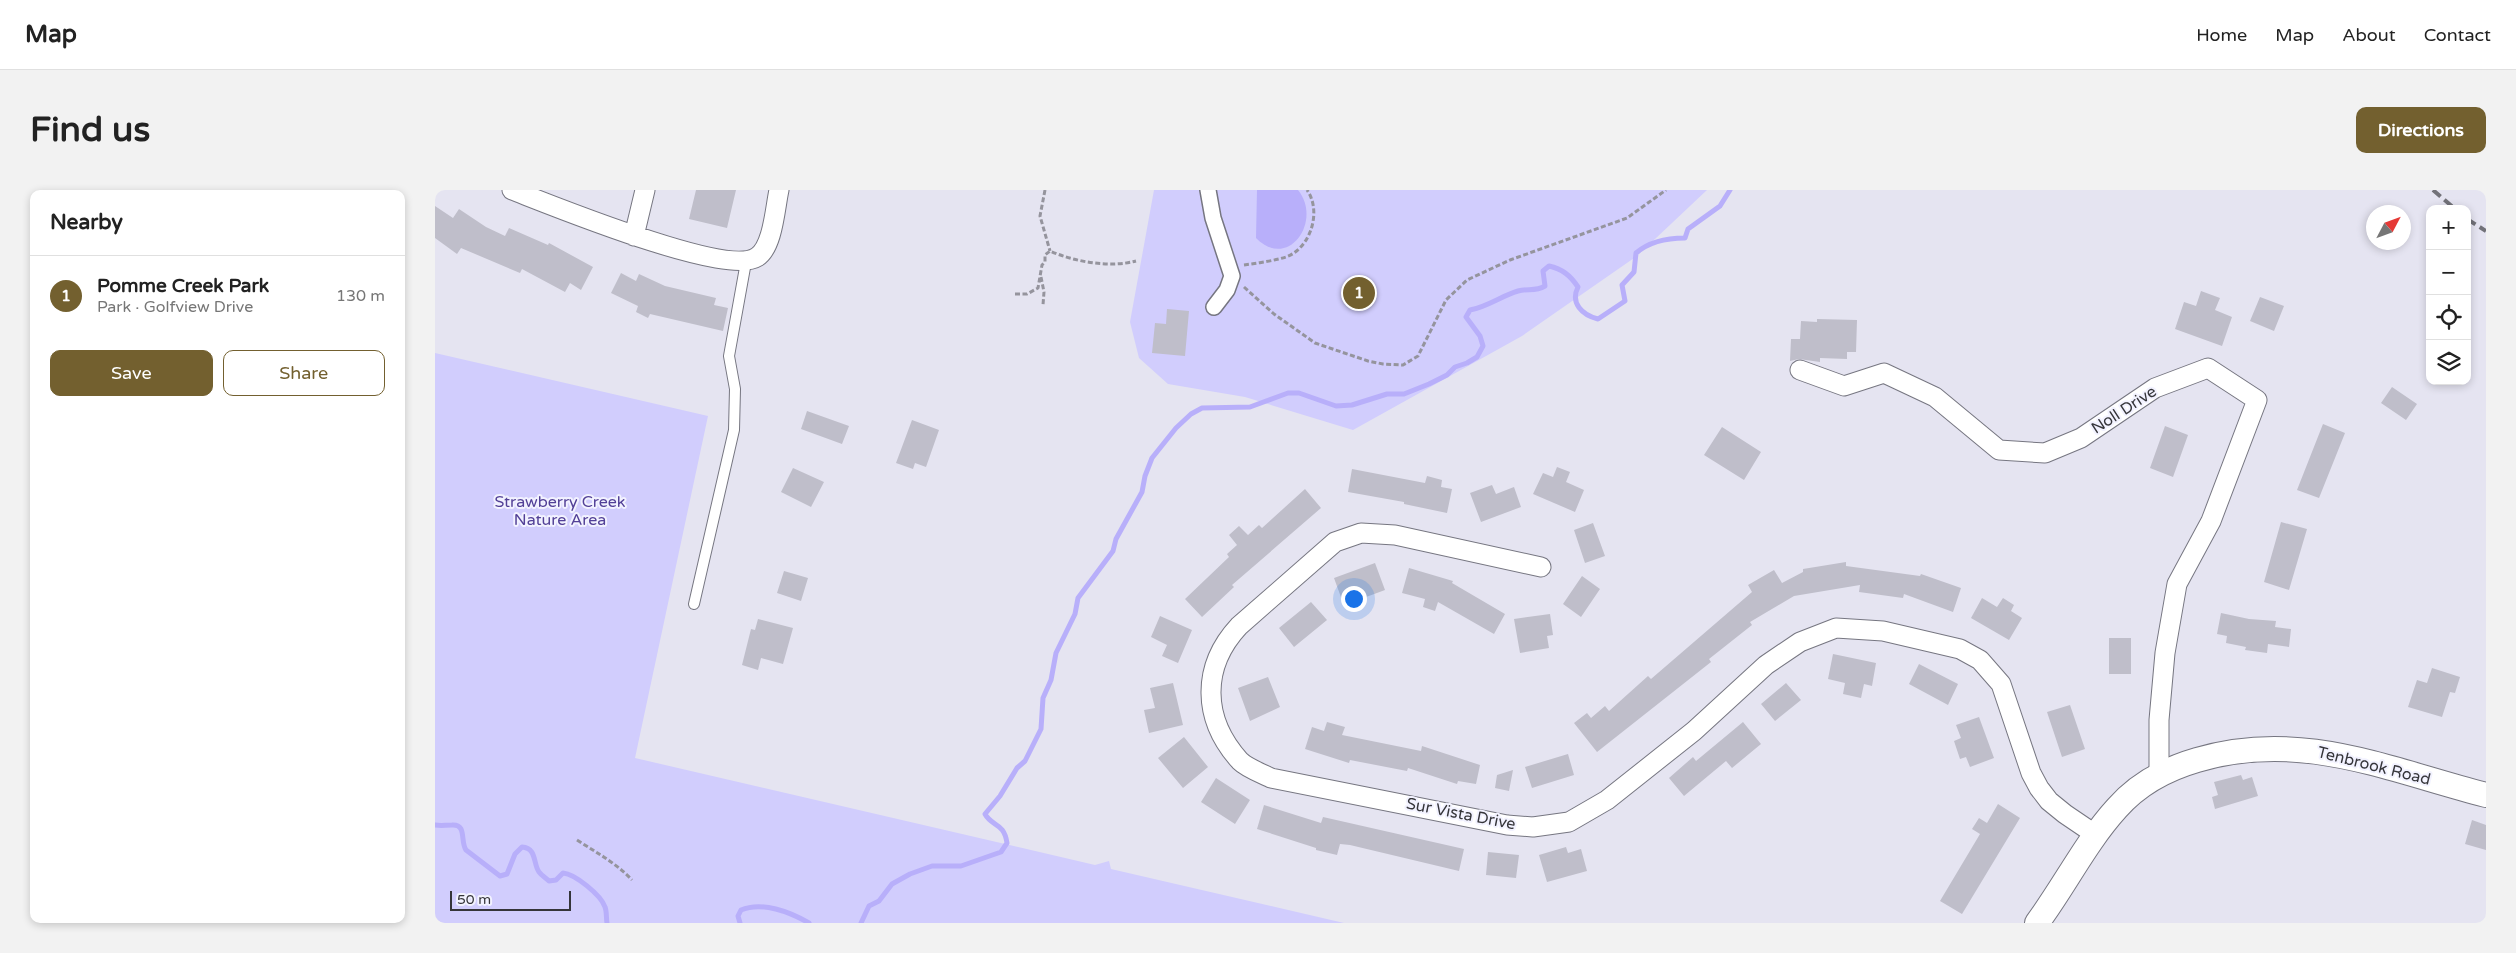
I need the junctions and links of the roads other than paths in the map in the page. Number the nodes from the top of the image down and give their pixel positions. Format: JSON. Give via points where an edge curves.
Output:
{"nodes":[{"id":1,"x":512,"y":190,"type":"edge"},
{"id":2,"x":645,"y":190,"type":"edge"},
{"id":3,"x":779,"y":190,"type":"edge"},
{"id":4,"x":1208,"y":190,"type":"edge"},
{"id":5,"x":633,"y":236,"type":"junction"},
{"id":6,"x":746,"y":262,"type":"junction"},
{"id":7,"x":1214,"y":307,"type":"dead end"},
{"id":8,"x":1800,"y":370,"type":"dead end"},
{"id":9,"x":1541,"y":567,"type":"dead end"},
{"id":10,"x":694,"y":604,"type":"dead end"},
{"id":11,"x":2159,"y":774,"type":"junction"},
{"id":12,"x":2486,"y":795,"type":"edge"},
{"id":13,"x":2096,"y":835,"type":"junction"},
{"id":14,"x":2037,"y":923,"type":"edge"}],
"edges":[{"from":1,"to":5,"type":"street"},
{"from":2,"to":5,"type":"street"},
{"from":3,"to":6,"type":"street","via":[[767,246],[759,256]]},
{"from":4,"to":7,"type":"street","via":[[1230,272],[1227,290]]},
{"from":5,"to":6,"type":"street","via":[[672,248]]},
{"from":6,"to":10,"type":"lane","via":[[729,356],[735,389],[734,430]]},
{"from":8,"to":11,"type":"street","name":"Noll Drive","via":[[1844,386],[1883,373],[1935,396],[1999,450],[2045,453],[2081,438],[2155,388],[2208,368],[2257,400],[2211,521],[2177,584],[2165,653],[2159,720]]},
{"from":9,"to":13,"type":"street","name":"Sur Vista Drive","via":[[1395,535],[1361,533],[1335,542],[1227,639],[1216,660],[1211,683],[1211,708],[1222,736],[1241,762],[1271,778],[1507,825],[1533,827],[1569,822],[1607,800],[1694,731],[1767,665],[1800,642],[1837,628],[1883,631],[1960,648],[1980,660],[2001,684],[2039,788],[2065,814]]},
{"from":11,"to":12,"type":"street","name":"Tenbrook Road","via":[[2215,754],[2271,748],[2308,749],[2349,756]]},
{"from":11,"to":13,"type":"street","name":"Tenbrook Road","via":[[2127,798]]},
{"from":13,"to":14,"type":"street","name":"Tenbrook Road"}]}
